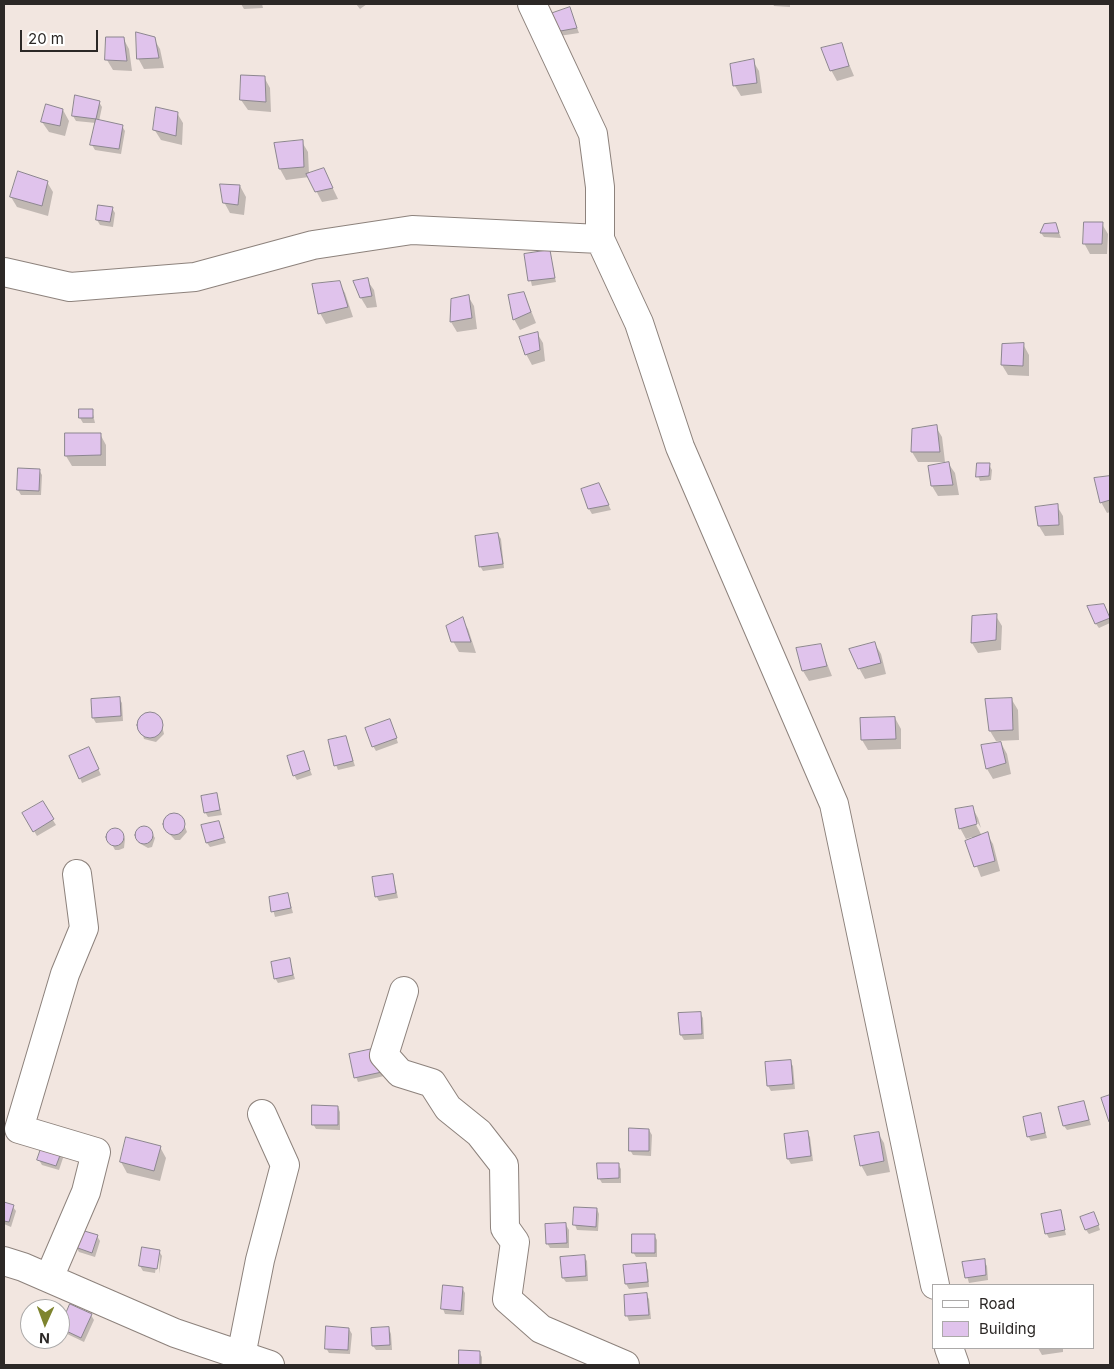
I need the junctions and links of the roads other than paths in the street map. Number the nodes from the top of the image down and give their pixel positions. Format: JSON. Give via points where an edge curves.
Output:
{"nodes":[{"id":1,"x":532,"y":4,"type":"edge"},
{"id":2,"x":600,"y":239,"type":"junction"},
{"id":3,"x":4,"y":272,"type":"edge"},
{"id":4,"x":77,"y":874,"type":"dead end"},
{"id":5,"x":404,"y":991,"type":"dead end"},
{"id":6,"x":262,"y":1114,"type":"dead end"},
{"id":7,"x":4,"y":1261,"type":"edge"},
{"id":8,"x":49,"y":1278,"type":"junction"},
{"id":9,"x":935,"y":1284,"type":"edge"},
{"id":10,"x":201,"y":1355,"type":"edge"},
{"id":11,"x":241,"y":1356,"type":"junction"},
{"id":12,"x":270,"y":1365,"type":"edge"},
{"id":13,"x":625,"y":1365,"type":"edge"}],
"edges":[{"from":1,"to":2,"type":"street","via":[[592,134],[600,187]]},
{"from":2,"to":3,"type":"street","via":[[412,230],[313,245],[195,276],[70,287]]},
{"from":2,"to":9,"type":"street","via":[[639,323],[680,447],[834,804]]},
{"from":4,"to":8,"type":"street","via":[[84,928],[65,974],[19,1129],[96,1152],[86,1192]]},
{"from":5,"to":13,"type":"street","via":[[384,1055],[400,1073],[432,1083],[448,1108],[479,1132],[504,1165],[505,1228],[515,1242],[507,1299],[541,1329]]},
{"from":6,"to":11,"type":"street","via":[[285,1166],[260,1260]]},
{"from":7,"to":8,"type":"street"},
{"from":8,"to":10,"type":"street","via":[[158,1326]]},
{"from":10,"to":11,"type":"street"},
{"from":11,"to":12,"type":"street"}]}
